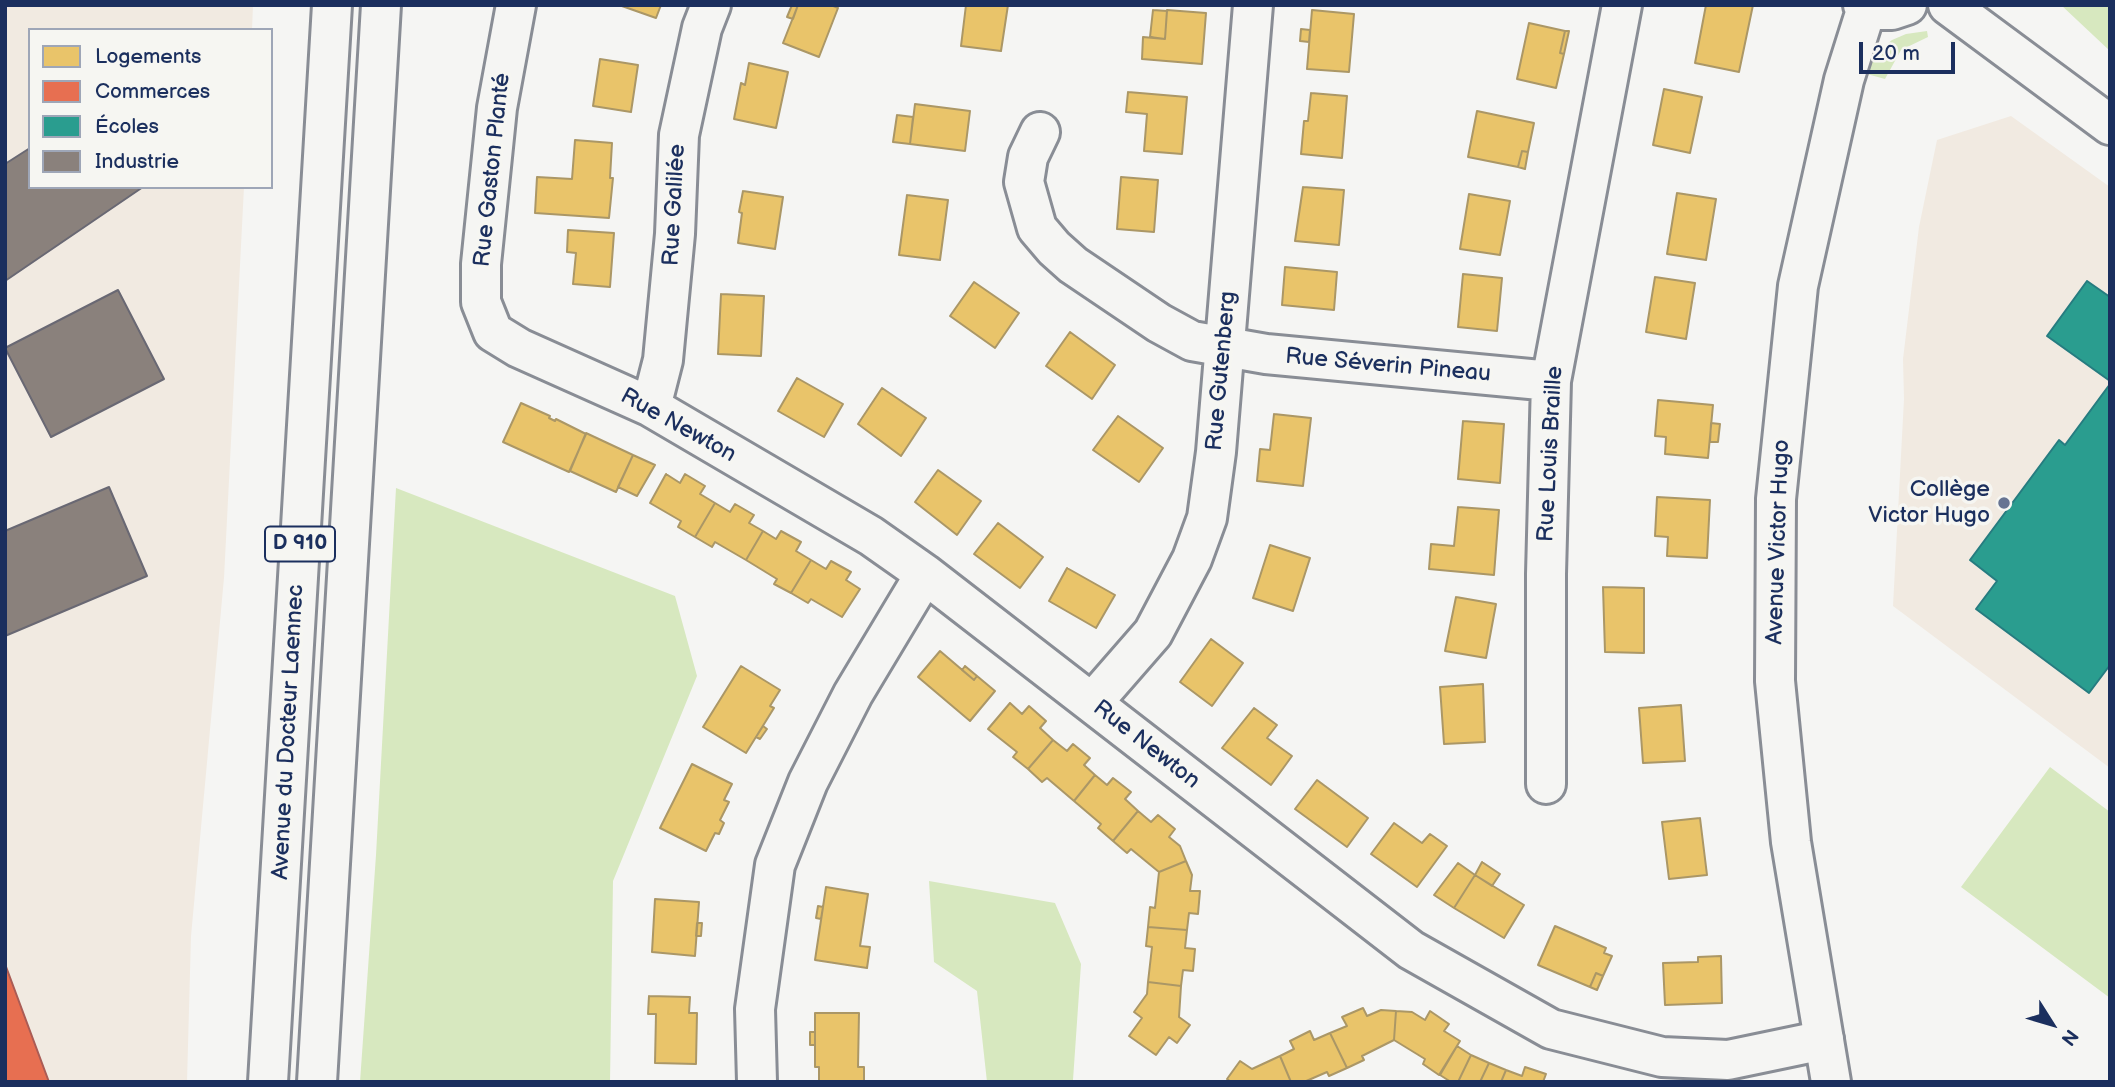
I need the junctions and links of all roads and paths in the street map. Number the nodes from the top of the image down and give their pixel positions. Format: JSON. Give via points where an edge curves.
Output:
{"nodes":[{"id":1,"x":332,"y":5,"type":"edge"},
{"id":2,"x":381,"y":5,"type":"edge"},
{"id":3,"x":516,"y":5,"type":"edge"},
{"id":4,"x":711,"y":5,"type":"edge"},
{"id":5,"x":1253,"y":5,"type":"edge"},
{"id":6,"x":1622,"y":5,"type":"edge"},
{"id":7,"x":1907,"y":5,"type":"edge"},
{"id":8,"x":1948,"y":5,"type":"edge"},
{"id":9,"x":1865,"y":6,"type":"edge"},
{"id":10,"x":2110,"y":125,"type":"edge"},
{"id":11,"x":1040,"y":132,"type":"dead end"},
{"id":12,"x":493,"y":332,"type":"joint"},
{"id":13,"x":1225,"y":346,"type":"junction"},
{"id":14,"x":1551,"y":381,"type":"junction"},
{"id":15,"x":650,"y":407,"type":"junction"},
{"id":16,"x":925,"y":574,"type":"junction"},
{"id":17,"x":1092,"y":703,"type":"junction"},
{"id":18,"x":1546,"y":783,"type":"dead end"},
{"id":19,"x":1824,"y":1040,"type":"junction"},
{"id":20,"x":1664,"y":1069,"type":"edge"},
{"id":21,"x":268,"y":1082,"type":"edge"},
{"id":22,"x":317,"y":1082,"type":"edge"},
{"id":23,"x":757,"y":1082,"type":"edge"},
{"id":24,"x":1831,"y":1082,"type":"edge"}],
"edges":[{"from":1,"to":21,"type":"street","name":"Avenue du Docteur Laennec","number":"D 910"},
{"from":2,"to":22,"type":"street","name":"Avenue du Docteur Laennec","number":"D 910"},
{"from":3,"to":12,"type":"street","name":"Rue Gaston Planté","via":[[497,108],[481,264],[481,302]]},
{"from":4,"to":15,"type":"street","name":"Rue Galilée","via":[[679,135],[663,360]]},
{"from":5,"to":13,"type":"street","name":"Rue Gutenberg"},
{"from":6,"to":14,"type":"street","name":"Rue Louis Braille"},
{"from":7,"to":9,"type":"street","via":[[1892,10]]},
{"from":8,"to":10,"type":"street"},
{"from":9,"to":19,"type":"street","name":"Avenue Victor Hugo","via":[[1798,286],[1776,499],[1775,681],[1791,842]]},
{"from":11,"to":13,"type":"street","name":"Rue Séverin Pineau","via":[[1028,157],[1024,182],[1037,228],[1054,248],[1159,323],[1192,341]]},
{"from":12,"to":15,"type":"street","name":"Rue Newton"},
{"from":13,"to":14,"type":"street","name":"Rue Séverin Pineau","via":[[1266,354]]},
{"from":13,"to":17,"type":"street","name":"Rue Gutenberg","via":[[1208,518],[1153,634]]},
{"from":14,"to":18,"type":"street","name":"Rue Louis Braille"},
{"from":15,"to":16,"type":"street","name":"Rue Newton","via":[[870,536]]},
{"from":16,"to":17,"type":"street","name":"Rue Newton"},
{"from":16,"to":23,"type":"street","via":[[853,694],[808,782],[775,865],[755,1009]]},
{"from":17,"to":20,"type":"street","name":"Rue Newton","via":[[1411,950],[1551,1029]]},
{"from":19,"to":20,"type":"street","name":"Rue Newton"},
{"from":19,"to":24,"type":"street","name":"Avenue Victor Hugo"}]}
